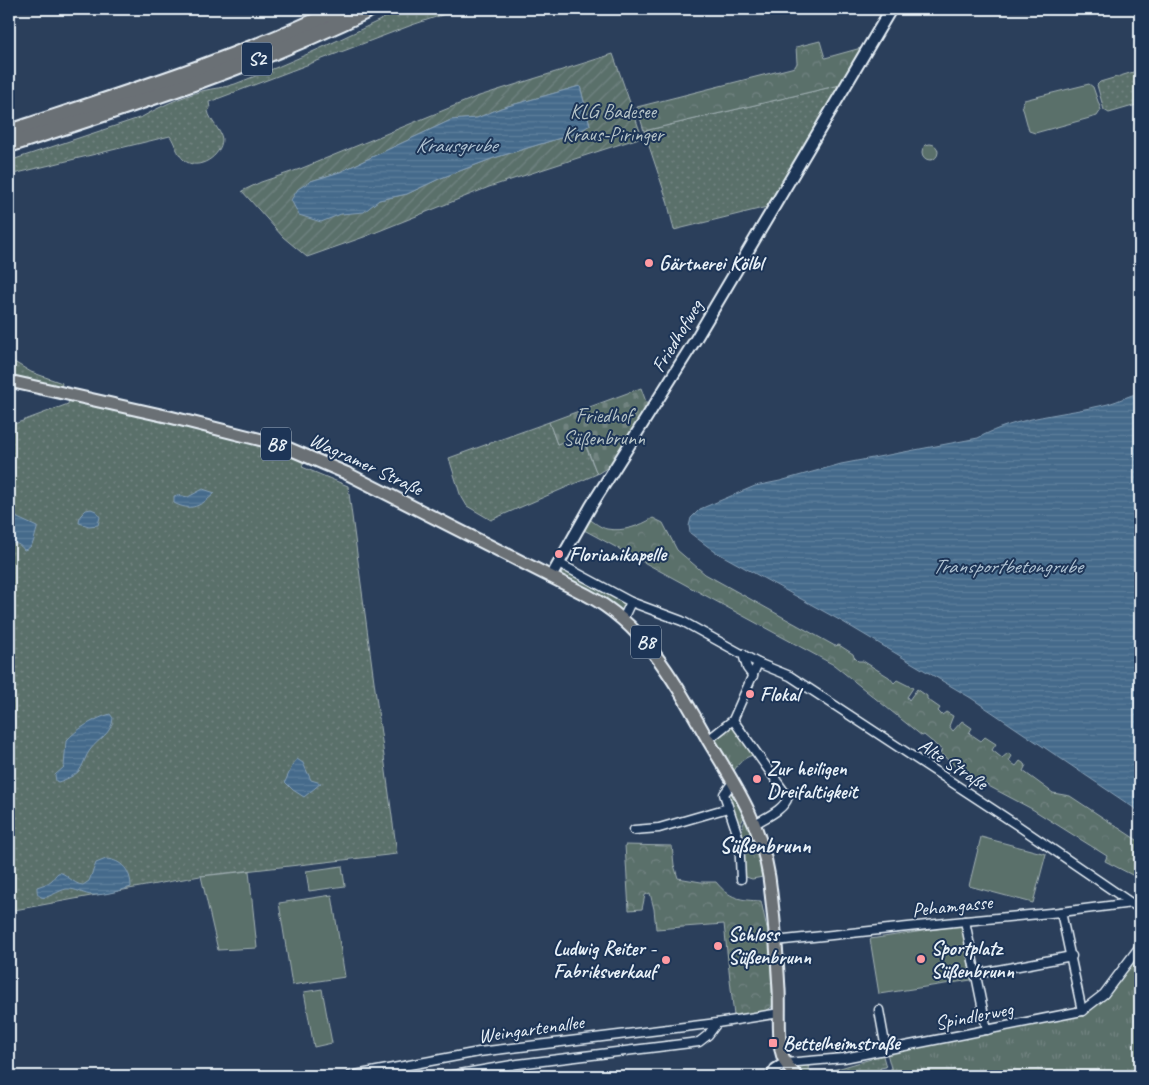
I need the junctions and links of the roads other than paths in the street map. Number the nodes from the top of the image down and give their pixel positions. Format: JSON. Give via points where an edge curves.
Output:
{"nodes":[{"id":1,"x":341,"y":9,"type":"edge"},
{"id":2,"x":371,"y":9,"type":"edge"},
{"id":3,"x":891,"y":9,"type":"edge"},
{"id":4,"x":9,"y":132,"type":"edge"},
{"id":5,"x":9,"y":145,"type":"edge"},
{"id":6,"x":9,"y":381,"type":"edge"},
{"id":7,"x":559,"y":562,"type":"junction"},
{"id":8,"x":551,"y":577,"type":"junction"},
{"id":9,"x":631,"y":602,"type":"junction"},
{"id":10,"x":623,"y":619,"type":"junction"},
{"id":11,"x":743,"y":654,"type":"junction"},
{"id":12,"x":758,"y":663,"type":"junction"},
{"id":13,"x":753,"y":676,"type":"junction"},
{"id":14,"x":734,"y":720,"type":"junction"},
{"id":15,"x":708,"y":740,"type":"junction"},
{"id":16,"x":733,"y":782,"type":"junction"},
{"id":17,"x":728,"y":808,"type":"junction"},
{"id":18,"x":755,"y":824,"type":"junction"},
{"id":19,"x":634,"y":830,"type":"dead end"},
{"id":20,"x":741,"y":880,"type":"dead end"},
{"id":21,"x":1132,"y":903,"type":"junction"},
{"id":22,"x":1140,"y":909,"type":"edge"},
{"id":23,"x":1061,"y":912,"type":"junction"},
{"id":24,"x":965,"y":921,"type":"junction"},
{"id":25,"x":775,"y":941,"type":"junction"},
{"id":26,"x":1140,"y":946,"type":"edge"},
{"id":27,"x":1072,"y":956,"type":"junction"},
{"id":28,"x":976,"y":974,"type":"junction"},
{"id":29,"x":879,"y":1010,"type":"dead end"},
{"id":30,"x":1082,"y":1011,"type":"junction"},
{"id":31,"x":780,"y":1013,"type":"junction"},
{"id":32,"x":717,"y":1023,"type":"junction"},
{"id":33,"x":987,"y":1030,"type":"junction"},
{"id":34,"x":886,"y":1049,"type":"junction"},
{"id":35,"x":786,"y":1063,"type":"junction"},
{"id":36,"x":350,"y":1076,"type":"edge"},
{"id":37,"x":448,"y":1076,"type":"edge"},
{"id":38,"x":772,"y":1076,"type":"edge"},
{"id":39,"x":796,"y":1076,"type":"edge"}],
"edges":[{"from":1,"to":4,"type":"highway","number":"S2","via":[[277,38],[197,68]]},
{"from":2,"to":5,"type":"highway","number":"S2","via":[[228,71]]},
{"from":3,"to":7,"type":"street","name":"Friedhofweg","via":[[694,342]]},
{"from":6,"to":8,"type":"main road","name":"Wagramer Straße","number":"B8","via":[[278,444],[346,473]]},
{"from":7,"to":8,"type":"street","name":"Friedhofweg"},
{"from":7,"to":9,"type":"street","name":"Alte Straße"},
{"from":8,"to":10,"type":"main road","number":"B8","via":[[596,600]]},
{"from":9,"to":10,"type":"street"},
{"from":9,"to":11,"type":"street","name":"Alte Straße","via":[[682,621]]},
{"from":10,"to":15,"type":"main road","number":"B8","via":[[665,666]]},
{"from":11,"to":12,"type":"street","name":"Alte Straße"},
{"from":11,"to":13,"type":"street"},
{"from":12,"to":13,"type":"street"},
{"from":12,"to":21,"type":"street","name":"Alte Straße","via":[[790,676]]},
{"from":13,"to":14,"type":"street"},
{"from":14,"to":15,"type":"street"},
{"from":14,"to":18,"type":"street","via":[[788,797],[781,808]]},
{"from":15,"to":16,"type":"main road","number":"B8"},
{"from":16,"to":17,"type":"street","via":[[724,794]]},
{"from":16,"to":18,"type":"main road","number":"B8"},
{"from":17,"to":19,"type":"street","via":[[658,828]]},
{"from":17,"to":20,"type":"street","via":[[739,839]]},
{"from":18,"to":25,"type":"main road","number":"B8","via":[[767,869]]},
{"from":21,"to":22,"type":"street","name":"Alte Straße"},
{"from":21,"to":23,"type":"street","name":"Pehamgasse"},
{"from":23,"to":24,"type":"street","name":"Pehamgasse"},
{"from":23,"to":27,"type":"street"},
{"from":24,"to":25,"type":"street","name":"Pehamgasse"},
{"from":24,"to":28,"type":"street"},
{"from":25,"to":31,"type":"main road","number":"B8"},
{"from":26,"to":30,"type":"street","name":"Spindlerweg","via":[[1104,994]]},
{"from":27,"to":28,"type":"street"},
{"from":27,"to":30,"type":"street"},
{"from":28,"to":33,"type":"street"},
{"from":29,"to":34,"type":"street"},
{"from":30,"to":33,"type":"street","name":"Spindlerweg"},
{"from":31,"to":32,"type":"street","name":"Weingartenallee"},
{"from":31,"to":35,"type":"main road","number":"B8","via":[[781,1051]]},
{"from":32,"to":36,"type":"street","name":"Weingartenallee","via":[[480,1052]]},
{"from":32,"to":37,"type":"street","name":"Weingartenallee","via":[[699,1042]]},
{"from":33,"to":34,"type":"street","name":"Spindlerweg"},
{"from":34,"to":35,"type":"street","name":"Spindlerweg","via":[[844,1058]]},
{"from":35,"to":38,"type":"street"},
{"from":35,"to":39,"type":"main road","number":"B8"}]}
